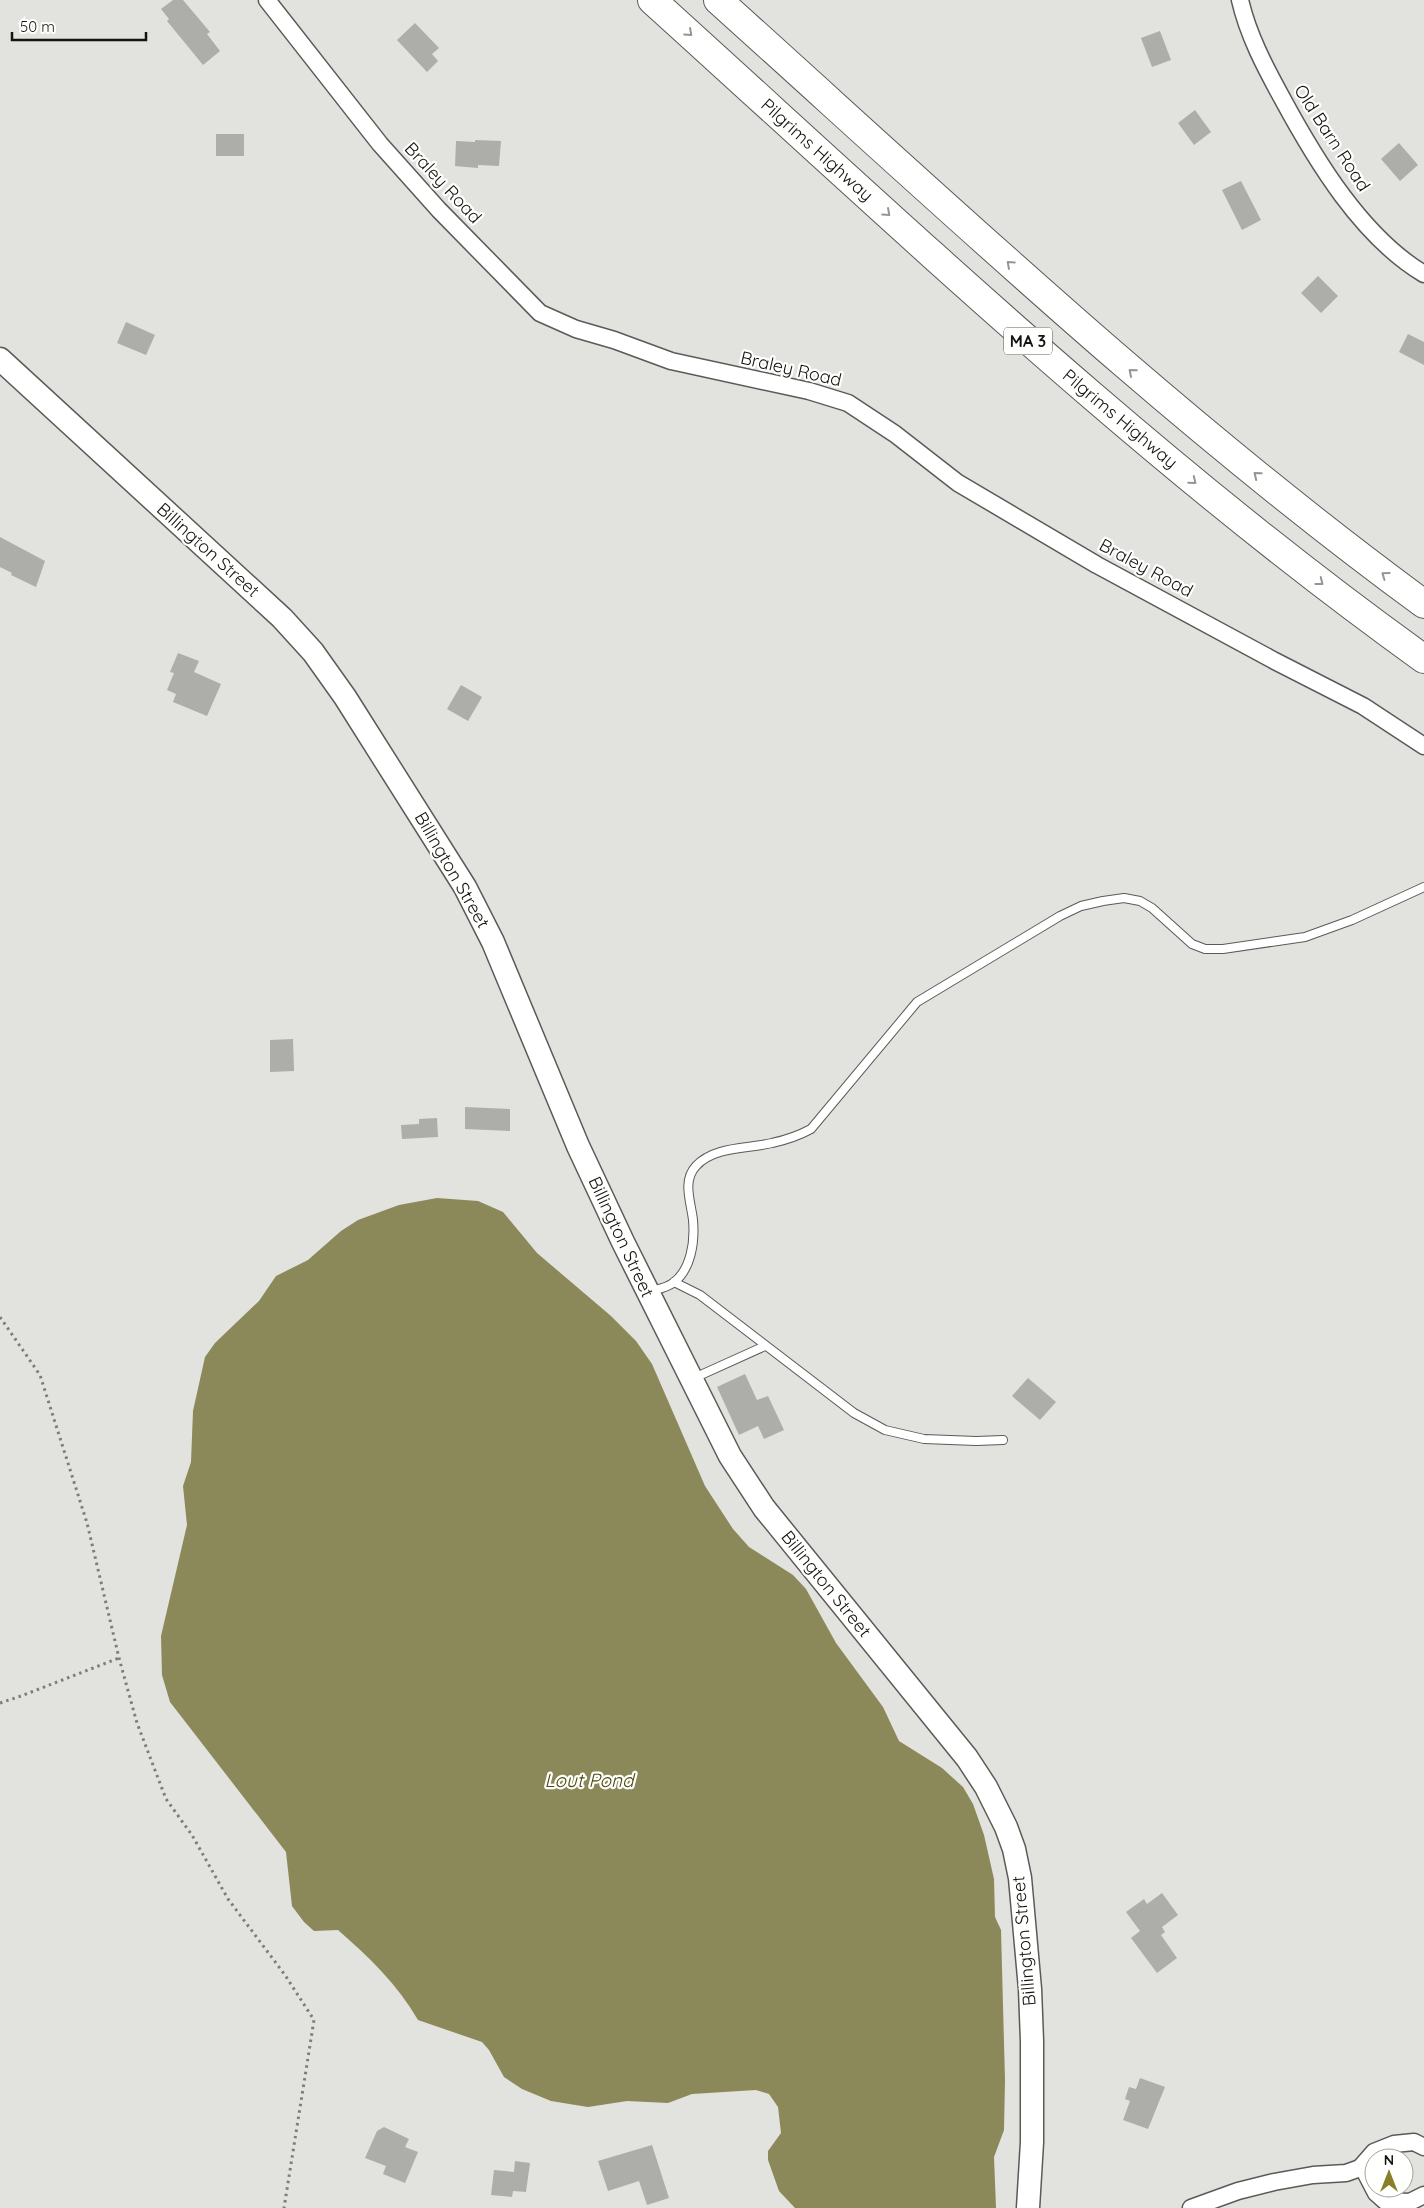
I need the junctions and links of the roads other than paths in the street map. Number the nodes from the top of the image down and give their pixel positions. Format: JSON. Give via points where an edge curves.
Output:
{"nodes":[{"id":1,"x":267,"y":0,"type":"edge"},
{"id":2,"x":652,"y":0,"type":"edge"},
{"id":3,"x":718,"y":0,"type":"edge"},
{"id":4,"x":1240,"y":0,"type":"edge"},
{"id":5,"x":1424,"y":274,"type":"edge"},
{"id":6,"x":0,"y":359,"type":"edge"},
{"id":7,"x":1424,"y":604,"type":"edge"},
{"id":8,"x":1424,"y":659,"type":"edge"},
{"id":9,"x":1424,"y":746,"type":"edge"},
{"id":10,"x":1424,"y":888,"type":"edge"},
{"id":11,"x":674,"y":1282,"type":"junction"},
{"id":12,"x":647,"y":1292,"type":"junction"},
{"id":13,"x":765,"y":1346,"type":"junction"},
{"id":14,"x":690,"y":1380,"type":"junction"},
{"id":15,"x":1003,"y":1440,"type":"dead end"},
{"id":16,"x":1424,"y":2147,"type":"edge"},
{"id":17,"x":1362,"y":2166,"type":"junction"},
{"id":18,"x":1424,"y":2195,"type":"edge"},
{"id":19,"x":1028,"y":2208,"type":"edge"},
{"id":20,"x":1191,"y":2208,"type":"edge"}],
"edges":[{"from":1,"to":9,"type":"street","name":"Braley Road","via":[[380,144],[439,210],[540,313],[576,329],[671,361],[848,403],[895,434],[958,483],[1097,565],[1363,706]]},
{"from":2,"to":8,"type":"highway","name":"Pilgrims Highway","number":"MA 3","one_way":true,"via":[[1049,360],[1240,519]]},
{"from":7,"to":3,"type":"highway","number":"MA 3","one_way":true,"via":[[1262,479],[1139,378]]},
{"from":4,"to":5,"type":"street","name":"Old Barn Road","via":[[1268,72],[1331,179],[1392,251]]},
{"from":6,"to":12,"type":"street","name":"Billington Street","via":[[282,618],[313,652],[345,697],[465,887],[496,951],[596,1186]]},
{"from":10,"to":11,"type":"lane","via":[[1305,937],[1223,949],[1205,949],[1192,944],[1140,901],[1124,898],[1103,901],[1081,906],[1060,916],[917,1002],[811,1129],[779,1142],[710,1155],[695,1166],[687,1183],[693,1222],[692,1247],[687,1267]]},
{"from":11,"to":12,"type":"lane"},
{"from":11,"to":13,"type":"lane","via":[[700,1295]]},
{"from":12,"to":14,"type":"street","name":"Billington Street"},
{"from":13,"to":14,"type":"lane"},
{"from":13,"to":15,"type":"lane","via":[[854,1413],[885,1430],[924,1439]]},
{"from":14,"to":19,"type":"street","name":"Billington Street","via":[[741,1477],[967,1758],[1006,1827],[1020,1878],[1030,1989],[1032,2134]]},
{"from":16,"to":17,"type":"street","via":[[1414,2142],[1394,2144],[1374,2152]]},
{"from":17,"to":18,"type":"street","via":[[1376,2193],[1385,2201],[1410,2202]]},
{"from":17,"to":20,"type":"street","via":[[1346,2173],[1274,2182]]}]}
